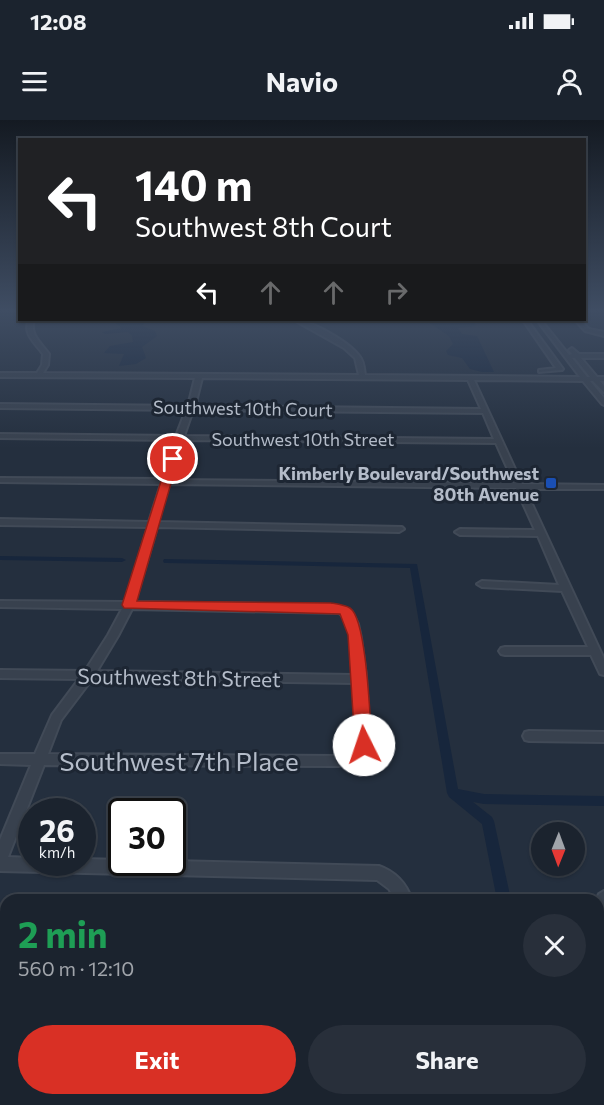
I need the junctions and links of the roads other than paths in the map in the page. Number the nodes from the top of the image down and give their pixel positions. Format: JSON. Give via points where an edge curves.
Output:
{"nodes":[{"id":1,"x":46,"y":356,"type":"edge"},
{"id":2,"x":356,"y":356,"type":"edge"},
{"id":3,"x":551,"y":356,"type":"edge"},
{"id":4,"x":567,"y":356,"type":"joint"},
{"id":5,"x":576,"y":356,"type":"junction"},
{"id":6,"x":604,"y":356,"type":"edge"},
{"id":7,"x":520,"y":371,"type":"dead end"},
{"id":8,"x":0,"y":375,"type":"edge"},
{"id":9,"x":39,"y":375,"type":"junction"},
{"id":10,"x":199,"y":376,"type":"junction"},
{"id":11,"x":362,"y":377,"type":"junction"},
{"id":12,"x":470,"y":378,"type":"junction"},
{"id":13,"x":585,"y":379,"type":"junction"},
{"id":14,"x":595,"y":379,"type":"junction"},
{"id":15,"x":604,"y":379,"type":"edge"},
{"id":16,"x":604,"y":390,"type":"edge"},
{"id":17,"x":604,"y":403,"type":"edge"},
{"id":18,"x":0,"y":406,"type":"edge"},
{"id":19,"x":191,"y":407,"type":"junction"},
{"id":20,"x":485,"y":411,"type":"junction"},
{"id":21,"x":0,"y":436,"type":"edge"},
{"id":22,"x":179,"y":438,"type":"junction"},
{"id":23,"x":499,"y":441,"type":"junction"},
{"id":24,"x":0,"y":482,"type":"edge"},
{"id":25,"x":166,"y":484,"type":"junction"},
{"id":26,"x":520,"y":488,"type":"junction"},
{"id":27,"x":604,"y":489,"type":"edge"},
{"id":28,"x":0,"y":522,"type":"edge"},
{"id":29,"x":153,"y":524,"type":"junction"},
{"id":30,"x":399,"y":529,"type":"dead end"},
{"id":31,"x":460,"y":532,"type":"dead end"},
{"id":32,"x":541,"y":533,"type":"junction"},
{"id":33,"x":482,"y":584,"type":"dead end"},
{"id":34,"x":566,"y":588,"type":"junction"},
{"id":35,"x":0,"y":604,"type":"edge"},
{"id":36,"x":129,"y":605,"type":"junction"},
{"id":37,"x":505,"y":651,"type":"dead end"},
{"id":38,"x":595,"y":651,"type":"junction"},
{"id":39,"x":604,"y":671,"type":"edge"},
{"id":40,"x":0,"y":674,"type":"edge"},
{"id":41,"x":88,"y":676,"type":"junction"},
{"id":42,"x":358,"y":679,"type":"junction"},
{"id":43,"x":529,"y":736,"type":"dead end"},
{"id":44,"x":604,"y":737,"type":"edge"},
{"id":45,"x":0,"y":759,"type":"edge"},
{"id":46,"x":39,"y":760,"type":"junction"},
{"id":47,"x":0,"y":858,"type":"edge"},
{"id":48,"x":0,"y":864,"type":"edge"},
{"id":49,"x":403,"y":894,"type":"edge"},
{"id":50,"x":604,"y":898,"type":"edge"},
{"id":51,"x":604,"y":906,"type":"edge"}],
"edges":[{"from":1,"to":9,"type":"street"},
{"from":2,"to":11,"type":"street"},
{"from":3,"to":7,"type":"street","via":[[560,369]]},
{"from":4,"to":5,"type":"street"},
{"from":4,"to":13,"type":"street"},
{"from":5,"to":6,"type":"street"},
{"from":5,"to":14,"type":"street"},
{"from":8,"to":9,"type":"street"},
{"from":9,"to":10,"type":"street"},
{"from":10,"to":11,"type":"street"},
{"from":10,"to":19,"type":"street"},
{"from":11,"to":12,"type":"street"},
{"from":12,"to":13,"type":"street"},
{"from":12,"to":20,"type":"street"},
{"from":13,"to":14,"type":"street"},
{"from":13,"to":17,"type":"street"},
{"from":14,"to":15,"type":"street"},
{"from":14,"to":16,"type":"street"},
{"from":18,"to":19,"type":"street","name":"Southwest 10th Court"},
{"from":19,"to":20,"type":"street","name":"Southwest 10th Court"},
{"from":19,"to":22,"type":"street"},
{"from":20,"to":23,"type":"street"},
{"from":21,"to":22,"type":"street","name":"Southwest 10th Street"},
{"from":22,"to":23,"type":"street","name":"Southwest 10th Street"},
{"from":22,"to":25,"type":"street"},
{"from":23,"to":26,"type":"street"},
{"from":24,"to":25,"type":"street"},
{"from":25,"to":26,"type":"street"},
{"from":25,"to":29,"type":"street"},
{"from":26,"to":27,"type":"street"},
{"from":26,"to":32,"type":"street"},
{"from":28,"to":29,"type":"street"},
{"from":29,"to":30,"type":"street"},
{"from":29,"to":36,"type":"street"},
{"from":31,"to":32,"type":"street"},
{"from":32,"to":34,"type":"street"},
{"from":33,"to":34,"type":"street"},
{"from":34,"to":38,"type":"street"},
{"from":35,"to":36,"type":"street"},
{"from":36,"to":41,"type":"street"},
{"from":36,"to":42,"type":"street","via":[[345,610],[355,635]]},
{"from":37,"to":38,"type":"street"},
{"from":38,"to":39,"type":"street"},
{"from":40,"to":41,"type":"street","name":"Southwest 8th Street"},
{"from":41,"to":42,"type":"street","name":"Southwest 8th Street"},
{"from":41,"to":46,"type":"street","via":[[56,718]]},
{"from":42,"to":46,"type":"street","name":"Southwest 7th Place","via":[[364,745],[358,757],[338,761]]},
{"from":43,"to":44,"type":"street"},
{"from":45,"to":46,"type":"street","name":"Southwest 7th Place"},
{"from":46,"to":47,"type":"street"},
{"from":48,"to":49,"type":"street","via":[[379,873],[393,881]]},
{"from":50,"to":51,"type":"street"}]}
